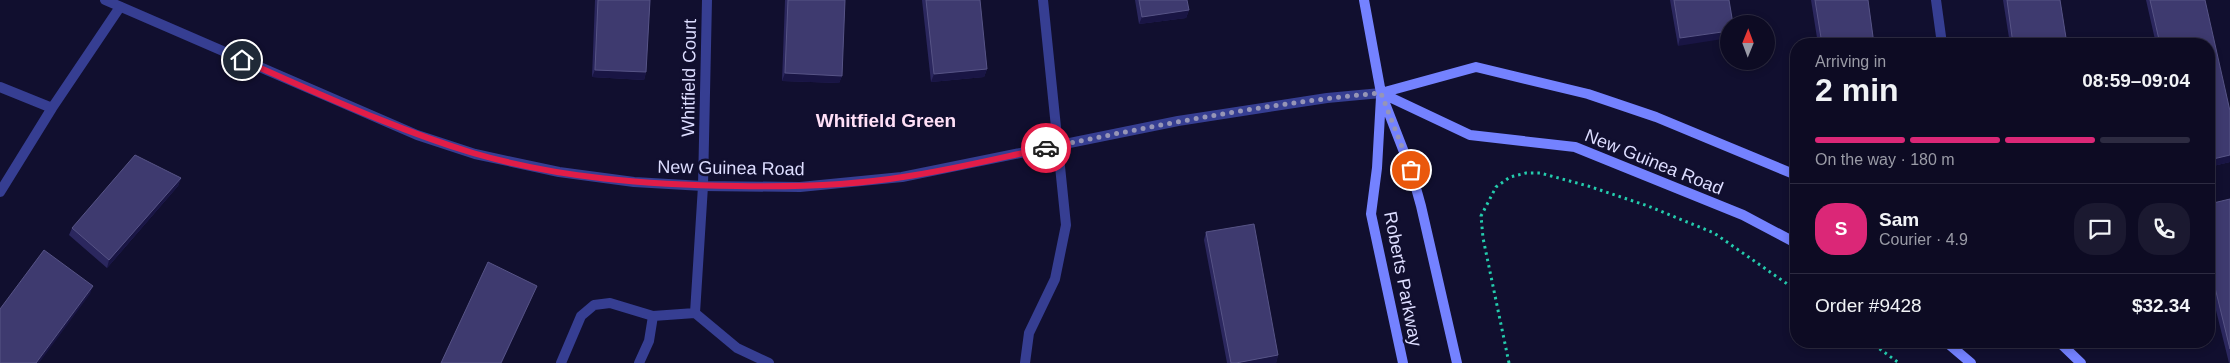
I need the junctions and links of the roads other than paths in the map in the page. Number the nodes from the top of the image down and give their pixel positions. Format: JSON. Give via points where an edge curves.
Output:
{"nodes":[{"id":1,"x":105,"y":0,"type":"edge"},
{"id":2,"x":707,"y":0,"type":"edge"},
{"id":3,"x":1043,"y":0,"type":"edge"},
{"id":4,"x":1364,"y":0,"type":"edge"},
{"id":5,"x":1936,"y":0,"type":"edge"},
{"id":6,"x":120,"y":7,"type":"junction"},
{"id":7,"x":1941,"y":38,"type":"edge"},
{"id":8,"x":0,"y":87,"type":"edge"},
{"id":9,"x":1381,"y":93,"type":"junction"},
{"id":10,"x":52,"y":108,"type":"junction"},
{"id":11,"x":1057,"y":146,"type":"junction"},
{"id":12,"x":1790,"y":173,"type":"edge"},
{"id":13,"x":703,"y":186,"type":"junction"},
{"id":14,"x":0,"y":192,"type":"edge"},
{"id":15,"x":1790,"y":240,"type":"edge"},
{"id":16,"x":695,"y":313,"type":"junction"},
{"id":17,"x":653,"y":316,"type":"junction"},
{"id":18,"x":1952,"y":348,"type":"edge"},
{"id":19,"x":2065,"y":348,"type":"edge"},
{"id":20,"x":561,"y":363,"type":"edge"},
{"id":21,"x":639,"y":363,"type":"edge"},
{"id":22,"x":769,"y":363,"type":"edge"},
{"id":23,"x":1025,"y":363,"type":"edge"},
{"id":24,"x":1403,"y":363,"type":"edge"},
{"id":25,"x":1457,"y":363,"type":"edge"},
{"id":26,"x":1970,"y":363,"type":"edge"},
{"id":27,"x":2081,"y":363,"type":"edge"}],
"edges":[{"from":1,"to":6,"type":"street","name":"New Guinea Road"},
{"from":2,"to":13,"type":"street","name":"Whitfield Court"},
{"from":3,"to":11,"type":"street"},
{"from":4,"to":9,"type":"main road"},
{"from":5,"to":7,"type":"street"},
{"from":6,"to":10,"type":"street"},
{"from":6,"to":13,"type":"street","name":"New Guinea Road","via":[[417,135],[475,154],[559,172],[634,182]]},
{"from":8,"to":10,"type":"street"},
{"from":9,"to":11,"type":"street","name":"New Guinea Road","via":[[1178,121]]},
{"from":9,"to":12,"type":"main road","name":"New Guinea Road","via":[[1476,67],[1588,94],[1656,117]]},
{"from":9,"to":15,"type":"main road","name":"New Guinea Road","via":[[1470,135],[1575,147],[1743,215]]},
{"from":9,"to":24,"type":"main road","name":"Roberts Parkway","via":[[1371,214]]},
{"from":9,"to":25,"type":"main road","name":"Roberts Parkway","via":[[1416,188]]},
{"from":10,"to":14,"type":"street"},
{"from":11,"to":13,"type":"street","name":"New Guinea Road","via":[[902,178],[800,187]]},
{"from":11,"to":23,"type":"street","via":[[1066,225],[1055,280],[1029,333]]},
{"from":13,"to":16,"type":"street","name":"Whitfield Court"},
{"from":16,"to":17,"type":"street"},
{"from":16,"to":22,"type":"street","via":[[737,348]]},
{"from":17,"to":20,"type":"street","via":[[610,304],[594,305],[581,316]]},
{"from":17,"to":21,"type":"street","via":[[649,341]]},
{"from":18,"to":26,"type":"main road"},
{"from":19,"to":27,"type":"main road"}]}
